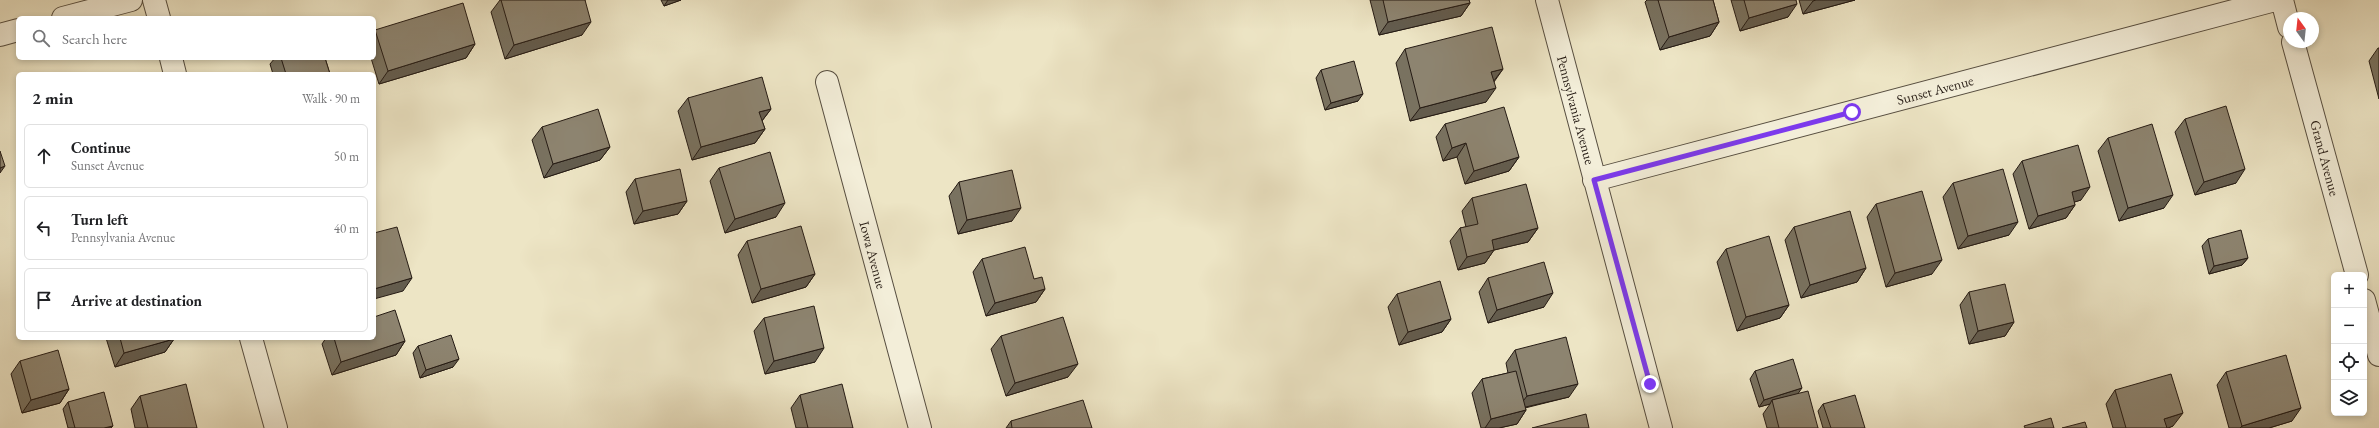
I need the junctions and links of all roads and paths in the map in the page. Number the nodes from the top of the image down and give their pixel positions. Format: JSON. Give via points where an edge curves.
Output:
{"nodes":[{"id":1,"x":130,"y":0,"type":"edge"},
{"id":2,"x":154,"y":0,"type":"edge"},
{"id":3,"x":1548,"y":0,"type":"edge"},
{"id":4,"x":2275,"y":0,"type":"edge"},
{"id":5,"x":2282,"y":0,"type":"edge"},
{"id":6,"x":2285,"y":12,"type":"edge"},
{"id":7,"x":70,"y":16,"type":"edge"},
{"id":8,"x":158,"y":16,"type":"edge"},
{"id":9,"x":16,"y":31,"type":"edge"},
{"id":10,"x":0,"y":35,"type":"edge"},
{"id":11,"x":2295,"y":48,"type":"edge"},
{"id":12,"x":171,"y":60,"type":"edge"},
{"id":13,"x":174,"y":72,"type":"edge"},
{"id":14,"x":826,"y":82,"type":"dead end"},
{"id":15,"x":1594,"y":180,"type":"junction"},
{"id":16,"x":2356,"y":272,"type":"edge"},
{"id":17,"x":2366,"y":308,"type":"edge"},
{"id":18,"x":252,"y":340,"type":"edge"},
{"id":19,"x":2379,"y":355,"type":"edge"},
{"id":20,"x":276,"y":428,"type":"edge"},
{"id":21,"x":920,"y":428,"type":"edge"},
{"id":22,"x":1661,"y":428,"type":"edge"}],
"edges":[{"from":1,"to":7,"type":"street"},
{"from":2,"to":8,"type":"street"},
{"from":3,"to":15,"type":"street","name":"Pennsylvania Avenue"},
{"from":4,"to":15,"type":"street","name":"Sunset Avenue"},
{"from":5,"to":6,"type":"street"},
{"from":9,"to":10,"type":"street"},
{"from":11,"to":16,"type":"street","name":"Grand Avenue"},
{"from":12,"to":13,"type":"street"},
{"from":14,"to":21,"type":"street","name":"Iowa Avenue"},
{"from":15,"to":22,"type":"street","name":"Pennsylvania Avenue"},
{"from":17,"to":19,"type":"street"},
{"from":18,"to":20,"type":"street"}]}
